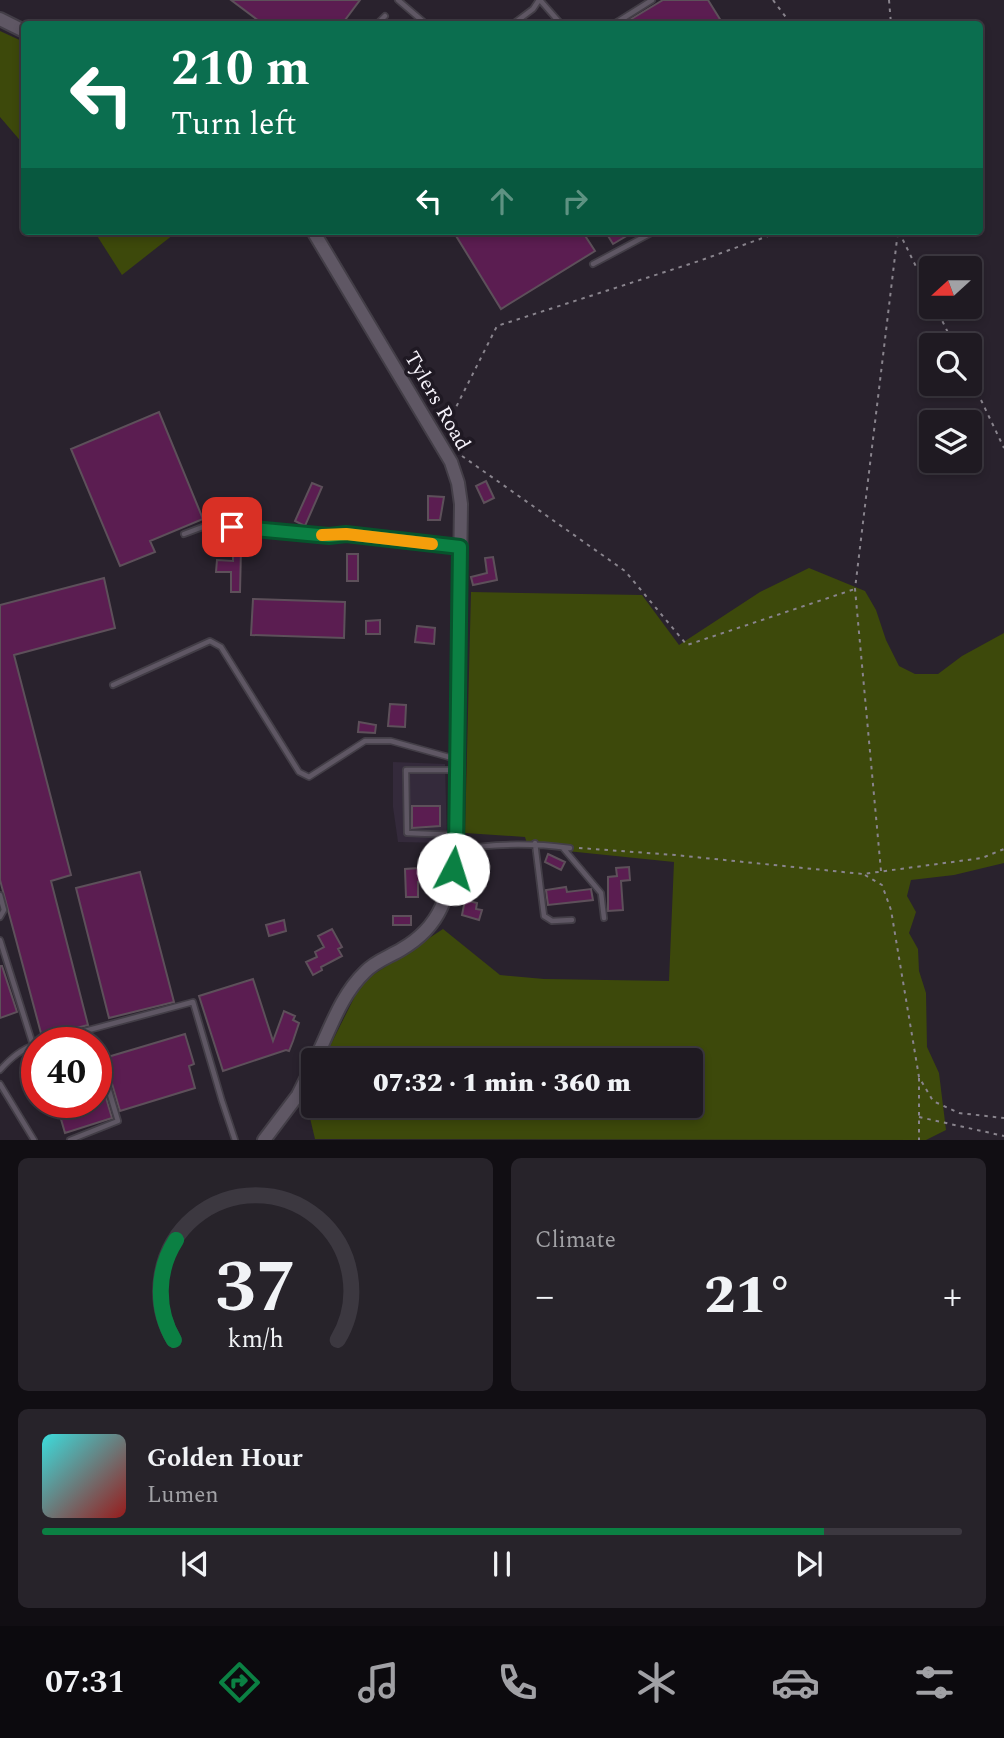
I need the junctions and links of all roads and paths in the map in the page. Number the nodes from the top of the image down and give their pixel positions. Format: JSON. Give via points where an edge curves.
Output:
{"nodes":[{"id":1,"x":398,"y":0,"type":"edge"},
{"id":2,"x":539,"y":0,"type":"edge"},
{"id":3,"x":652,"y":0,"type":"edge"},
{"id":4,"x":773,"y":0,"type":"edge"},
{"id":5,"x":889,"y":0,"type":"edge"},
{"id":6,"x":385,"y":16,"type":"dead end"},
{"id":7,"x":0,"y":19,"type":"edge"},
{"id":8,"x":380,"y":21,"type":"edge"},
{"id":9,"x":422,"y":21,"type":"edge"},
{"id":10,"x":517,"y":21,"type":"edge"},
{"id":11,"x":558,"y":21,"type":"edge"},
{"id":12,"x":619,"y":21,"type":"edge"},
{"id":13,"x":788,"y":21,"type":"edge"},
{"id":14,"x":891,"y":21,"type":"edge"},
{"id":15,"x":21,"y":30,"type":"edge"},
{"id":16,"x":315,"y":235,"type":"edge"},
{"id":17,"x":647,"y":235,"type":"edge"},
{"id":18,"x":771,"y":235,"type":"edge"},
{"id":19,"x":898,"y":235,"type":"edge"},
{"id":20,"x":900,"y":235,"type":"edge"},
{"id":21,"x":593,"y":264,"type":"dead end"},
{"id":22,"x":919,"y":273,"type":"edge"},
{"id":23,"x":979,"y":396,"type":"edge"},
{"id":24,"x":439,"y":440,"type":"junction"},
{"id":25,"x":1004,"y":448,"type":"edge"},
{"id":26,"x":461,"y":456,"type":"dead end"},
{"id":27,"x":184,"y":534,"type":"dead end"},
{"id":28,"x":460,"y":547,"type":"junction"},
{"id":29,"x":855,"y":589,"type":"junction"},
{"id":30,"x":113,"y":685,"type":"dead end"},
{"id":31,"x":456,"y":765,"type":"junction"},
{"id":32,"x":456,"y":835,"type":"junction"},
{"id":33,"x":534,"y":844,"type":"junction"},
{"id":34,"x":562,"y":847,"type":"junction"},
{"id":35,"x":570,"y":848,"type":"joint"},
{"id":36,"x":1004,"y":849,"type":"edge"},
{"id":37,"x":456,"y":850,"type":"junction"},
{"id":38,"x":881,"y":871,"type":"junction"},
{"id":39,"x":863,"y":874,"type":"junction"},
{"id":40,"x":0,"y":895,"type":"edge"},
{"id":41,"x":0,"y":916,"type":"edge"},
{"id":42,"x":604,"y":918,"type":"dead end"},
{"id":43,"x":572,"y":920,"type":"dead end"},
{"id":44,"x":0,"y":940,"type":"edge"},
{"id":45,"x":30,"y":1027,"type":"edge"},
{"id":46,"x":100,"y":1027,"type":"edge"},
{"id":47,"x":321,"y":1048,"type":"edge"},
{"id":48,"x":21,"y":1053,"type":"edge"},
{"id":49,"x":0,"y":1070,"type":"edge"},
{"id":50,"x":919,"y":1077,"type":"junction"},
{"id":51,"x":0,"y":1084,"type":"edge"},
{"id":52,"x":301,"y":1089,"type":"edge"},
{"id":53,"x":112,"y":1101,"type":"edge"},
{"id":54,"x":919,"y":1117,"type":"junction"},
{"id":55,"x":1004,"y":1118,"type":"edge"},
{"id":56,"x":1004,"y":1136,"type":"edge"},
{"id":57,"x":34,"y":1139,"type":"edge"},
{"id":58,"x":70,"y":1139,"type":"edge"},
{"id":59,"x":236,"y":1139,"type":"edge"},
{"id":60,"x":264,"y":1139,"type":"edge"},
{"id":61,"x":919,"y":1139,"type":"edge"}],
"edges":[{"from":1,"to":9,"type":"lane"},
{"from":2,"to":10,"type":"lane"},
{"from":2,"to":11,"type":"lane"},
{"from":3,"to":12,"type":"lane"},
{"from":4,"to":13,"type":"path"},
{"from":5,"to":14,"type":"path"},
{"from":6,"to":8,"type":"lane"},
{"from":7,"to":15,"type":"street"},
{"from":16,"to":24,"type":"street","name":"Tylers Road"},
{"from":17,"to":21,"type":"lane"},
{"from":18,"to":24,"type":"path","via":[[497,326]]},
{"from":19,"to":29,"type":"path"},
{"from":20,"to":22,"type":"path"},
{"from":23,"to":25,"type":"path"},
{"from":24,"to":28,"type":"street","name":"Tylers Road","via":[[458,483]]},
{"from":26,"to":29,"type":"path","via":[[625,571],[687,645]]},
{"from":27,"to":28,"type":"lane","via":[[208,524]]},
{"from":28,"to":31,"type":"street","name":"Tylers Road"},
{"from":29,"to":38,"type":"path"},
{"from":30,"to":31,"type":"lane","via":[[211,642],[221,647],[299,772],[309,777],[365,741],[391,741]]},
{"from":31,"to":32,"type":"street","name":"Tylers Road"},
{"from":31,"to":32,"type":"lane","via":[[406,770],[407,833]]},
{"from":32,"to":37,"type":"street","name":"Tylers Road"},
{"from":33,"to":34,"type":"lane"},
{"from":33,"to":37,"type":"lane"},
{"from":33,"to":43,"type":"lane","via":[[544,916]]},
{"from":34,"to":35,"type":"lane"},
{"from":34,"to":42,"type":"lane","via":[[601,893]]},
{"from":35,"to":39,"type":"path"},
{"from":36,"to":38,"type":"path","via":[[982,858]]},
{"from":37,"to":47,"type":"street","name":"Tylers Road","via":[[440,913],[415,941],[365,971],[337,1012]]},
{"from":38,"to":39,"type":"path"},
{"from":39,"to":50,"type":"path","via":[[882,885],[891,909]]},
{"from":40,"to":41,"type":"lane","via":[[4,910]]},
{"from":44,"to":45,"type":"lane"},
{"from":46,"to":59,"type":"lane","via":[[193,1002]]},
{"from":48,"to":49,"type":"lane"},
{"from":50,"to":54,"type":"path"},
{"from":50,"to":55,"type":"path","via":[[933,1101],[960,1113]]},
{"from":51,"to":57,"type":"lane"},
{"from":52,"to":60,"type":"street","name":"Tylers Road"},
{"from":53,"to":58,"type":"lane","via":[[118,1121]]},
{"from":54,"to":56,"type":"path"},
{"from":54,"to":61,"type":"path"}]}
